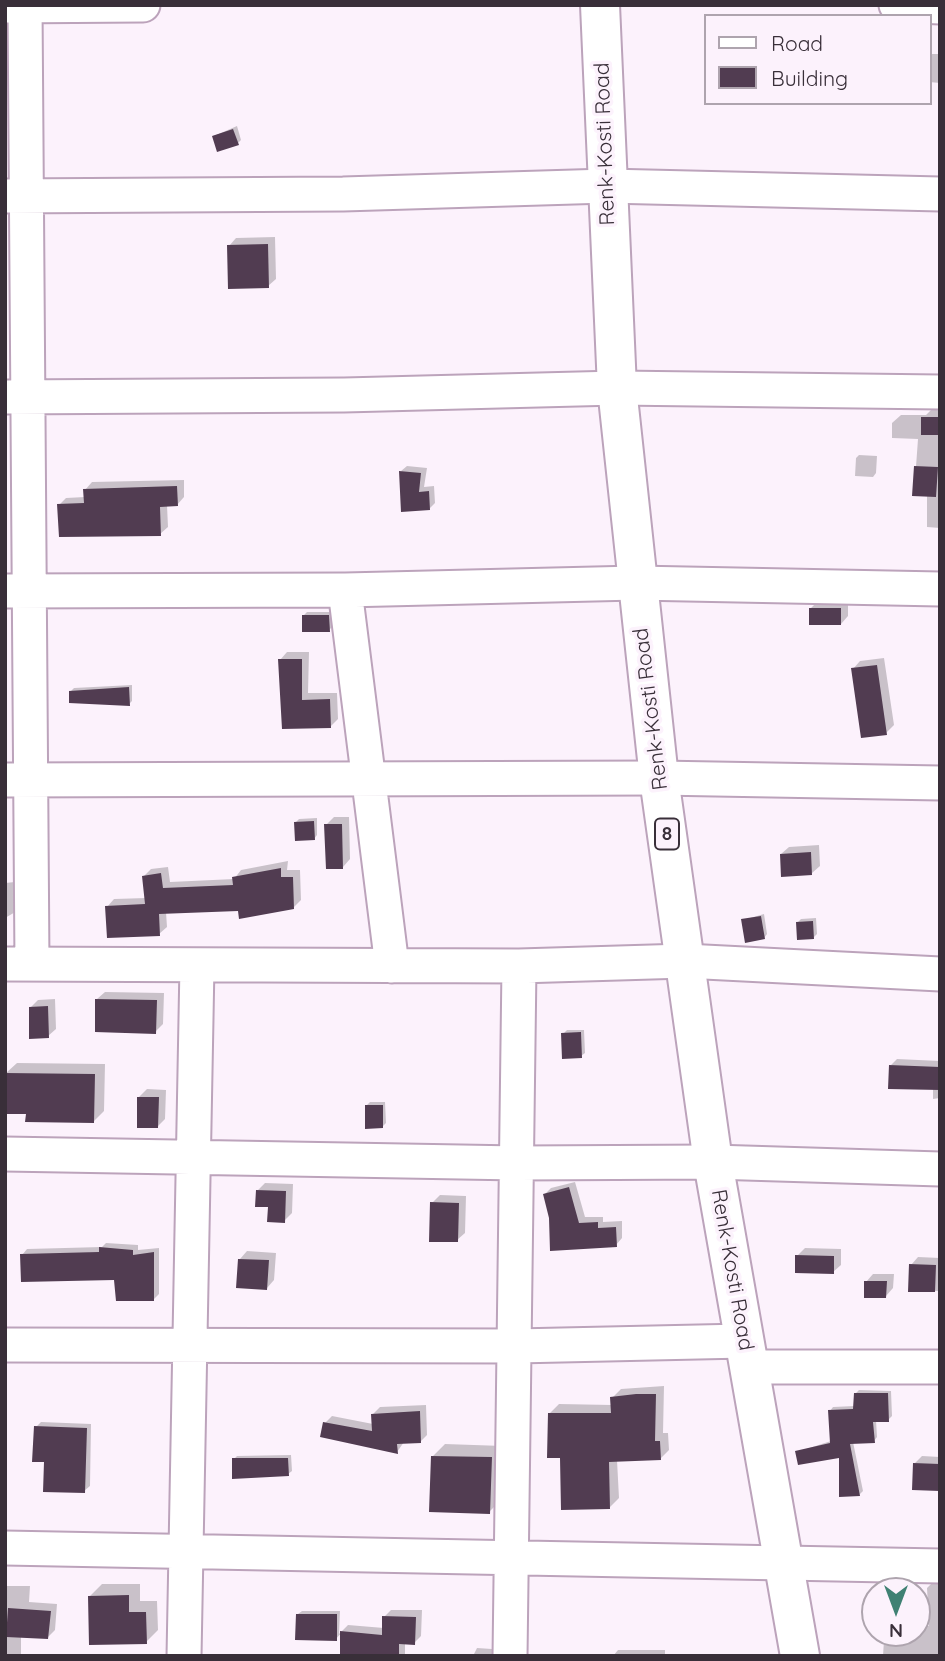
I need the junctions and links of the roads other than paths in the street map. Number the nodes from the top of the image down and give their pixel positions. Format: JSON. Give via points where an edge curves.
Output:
{"nodes":[{"id":1,"x":143,"y":5,"type":"edge"},
{"id":2,"x":600,"y":5,"type":"edge"},
{"id":3,"x":896,"y":5,"type":"edge"},
{"id":4,"x":5,"y":6,"type":"edge"},
{"id":5,"x":26,"y":6,"type":"edge"},
{"id":6,"x":940,"y":7,"type":"edge"},
{"id":7,"x":607,"y":186,"type":"junction"},
{"id":8,"x":940,"y":194,"type":"edge"},
{"id":9,"x":16,"y":196,"type":"edge"},
{"id":10,"x":617,"y":388,"type":"junction"},
{"id":11,"x":940,"y":392,"type":"edge"},
{"id":12,"x":17,"y":397,"type":"edge"},
{"id":13,"x":636,"y":583,"type":"junction"},
{"id":14,"x":940,"y":589,"type":"edge"},
{"id":15,"x":345,"y":590,"type":"junction"},
{"id":16,"x":18,"y":591,"type":"edge"},
{"id":17,"x":368,"y":777,"type":"junction"},
{"id":18,"x":659,"y":778,"type":"junction"},
{"id":19,"x":19,"y":780,"type":"edge"},
{"id":20,"x":940,"y":783,"type":"edge"},
{"id":21,"x":685,"y":961,"type":"junction"},
{"id":22,"x":19,"y":964,"type":"edge"},
{"id":23,"x":197,"y":965,"type":"junction"},
{"id":24,"x":392,"y":966,"type":"junction"},
{"id":25,"x":519,"y":967,"type":"junction"},
{"id":26,"x":940,"y":974,"type":"edge"},
{"id":27,"x":5,"y":1154,"type":"edge"},
{"id":28,"x":195,"y":1157,"type":"junction"},
{"id":29,"x":713,"y":1162,"type":"junction"},
{"id":30,"x":517,"y":1163,"type":"junction"},
{"id":31,"x":940,"y":1169,"type":"edge"},
{"id":32,"x":5,"y":1345,"type":"edge"},
{"id":33,"x":192,"y":1346,"type":"junction"},
{"id":34,"x":516,"y":1346,"type":"junction"},
{"id":35,"x":747,"y":1354,"type":"junction"},
{"id":36,"x":940,"y":1367,"type":"edge"},
{"id":37,"x":5,"y":1548,"type":"edge"},
{"id":38,"x":185,"y":1552,"type":"junction"},
{"id":39,"x":512,"y":1560,"type":"junction"},
{"id":40,"x":785,"y":1564,"type":"junction"},
{"id":41,"x":940,"y":1566,"type":"edge"},
{"id":42,"x":184,"y":1656,"type":"edge"},
{"id":43,"x":510,"y":1656,"type":"edge"},
{"id":44,"x":800,"y":1656,"type":"edge"}],
"edges":[{"from":1,"to":5,"type":"street"},
{"from":2,"to":7,"type":"main road","name":"Renk-Kosti Road","number":"8"},
{"from":3,"to":6,"type":"street"},
{"from":4,"to":5,"type":"street"},
{"from":5,"to":9,"type":"street"},
{"from":7,"to":8,"type":"street"},
{"from":7,"to":9,"type":"street","via":[[343,194]]},
{"from":7,"to":10,"type":"main road","name":"Renk-Kosti Road","number":"8"},
{"from":9,"to":12,"type":"street"},
{"from":10,"to":11,"type":"street"},
{"from":10,"to":12,"type":"street"},
{"from":10,"to":13,"type":"main road","name":"Renk-Kosti Road","number":"8"},
{"from":12,"to":16,"type":"street"},
{"from":13,"to":14,"type":"street"},
{"from":13,"to":15,"type":"street"},
{"from":13,"to":18,"type":"main road","name":"Renk-Kosti Road","number":"8"},
{"from":15,"to":16,"type":"street"},
{"from":15,"to":17,"type":"street"},
{"from":16,"to":19,"type":"street"},
{"from":17,"to":18,"type":"street"},
{"from":17,"to":19,"type":"street"},
{"from":17,"to":24,"type":"street"},
{"from":18,"to":20,"type":"street"},
{"from":18,"to":21,"type":"main road","name":"Renk-Kosti Road","number":"8"},
{"from":19,"to":22,"type":"street"},
{"from":21,"to":25,"type":"street"},
{"from":21,"to":26,"type":"street"},
{"from":21,"to":29,"type":"main road","name":"Renk-Kosti Road","number":"8"},
{"from":22,"to":23,"type":"street"},
{"from":23,"to":24,"type":"street"},
{"from":23,"to":28,"type":"street"},
{"from":24,"to":25,"type":"street"},
{"from":25,"to":30,"type":"street"},
{"from":27,"to":28,"type":"street"},
{"from":28,"to":30,"type":"street"},
{"from":28,"to":33,"type":"street"},
{"from":29,"to":30,"type":"street"},
{"from":29,"to":31,"type":"street"},
{"from":29,"to":35,"type":"main road","name":"Renk-Kosti Road","number":"8"},
{"from":30,"to":34,"type":"street"},
{"from":32,"to":33,"type":"street"},
{"from":33,"to":34,"type":"street"},
{"from":33,"to":38,"type":"street"},
{"from":34,"to":35,"type":"street"},
{"from":34,"to":39,"type":"street"},
{"from":35,"to":36,"type":"street"},
{"from":35,"to":40,"type":"main road","name":"Renk-Kosti Road","number":"8"},
{"from":37,"to":38,"type":"street"},
{"from":38,"to":39,"type":"street"},
{"from":38,"to":42,"type":"street"},
{"from":39,"to":40,"type":"street"},
{"from":39,"to":43,"type":"street"},
{"from":40,"to":41,"type":"street"},
{"from":40,"to":44,"type":"main road","name":"Renk-Kosti Road","number":"8"}]}
